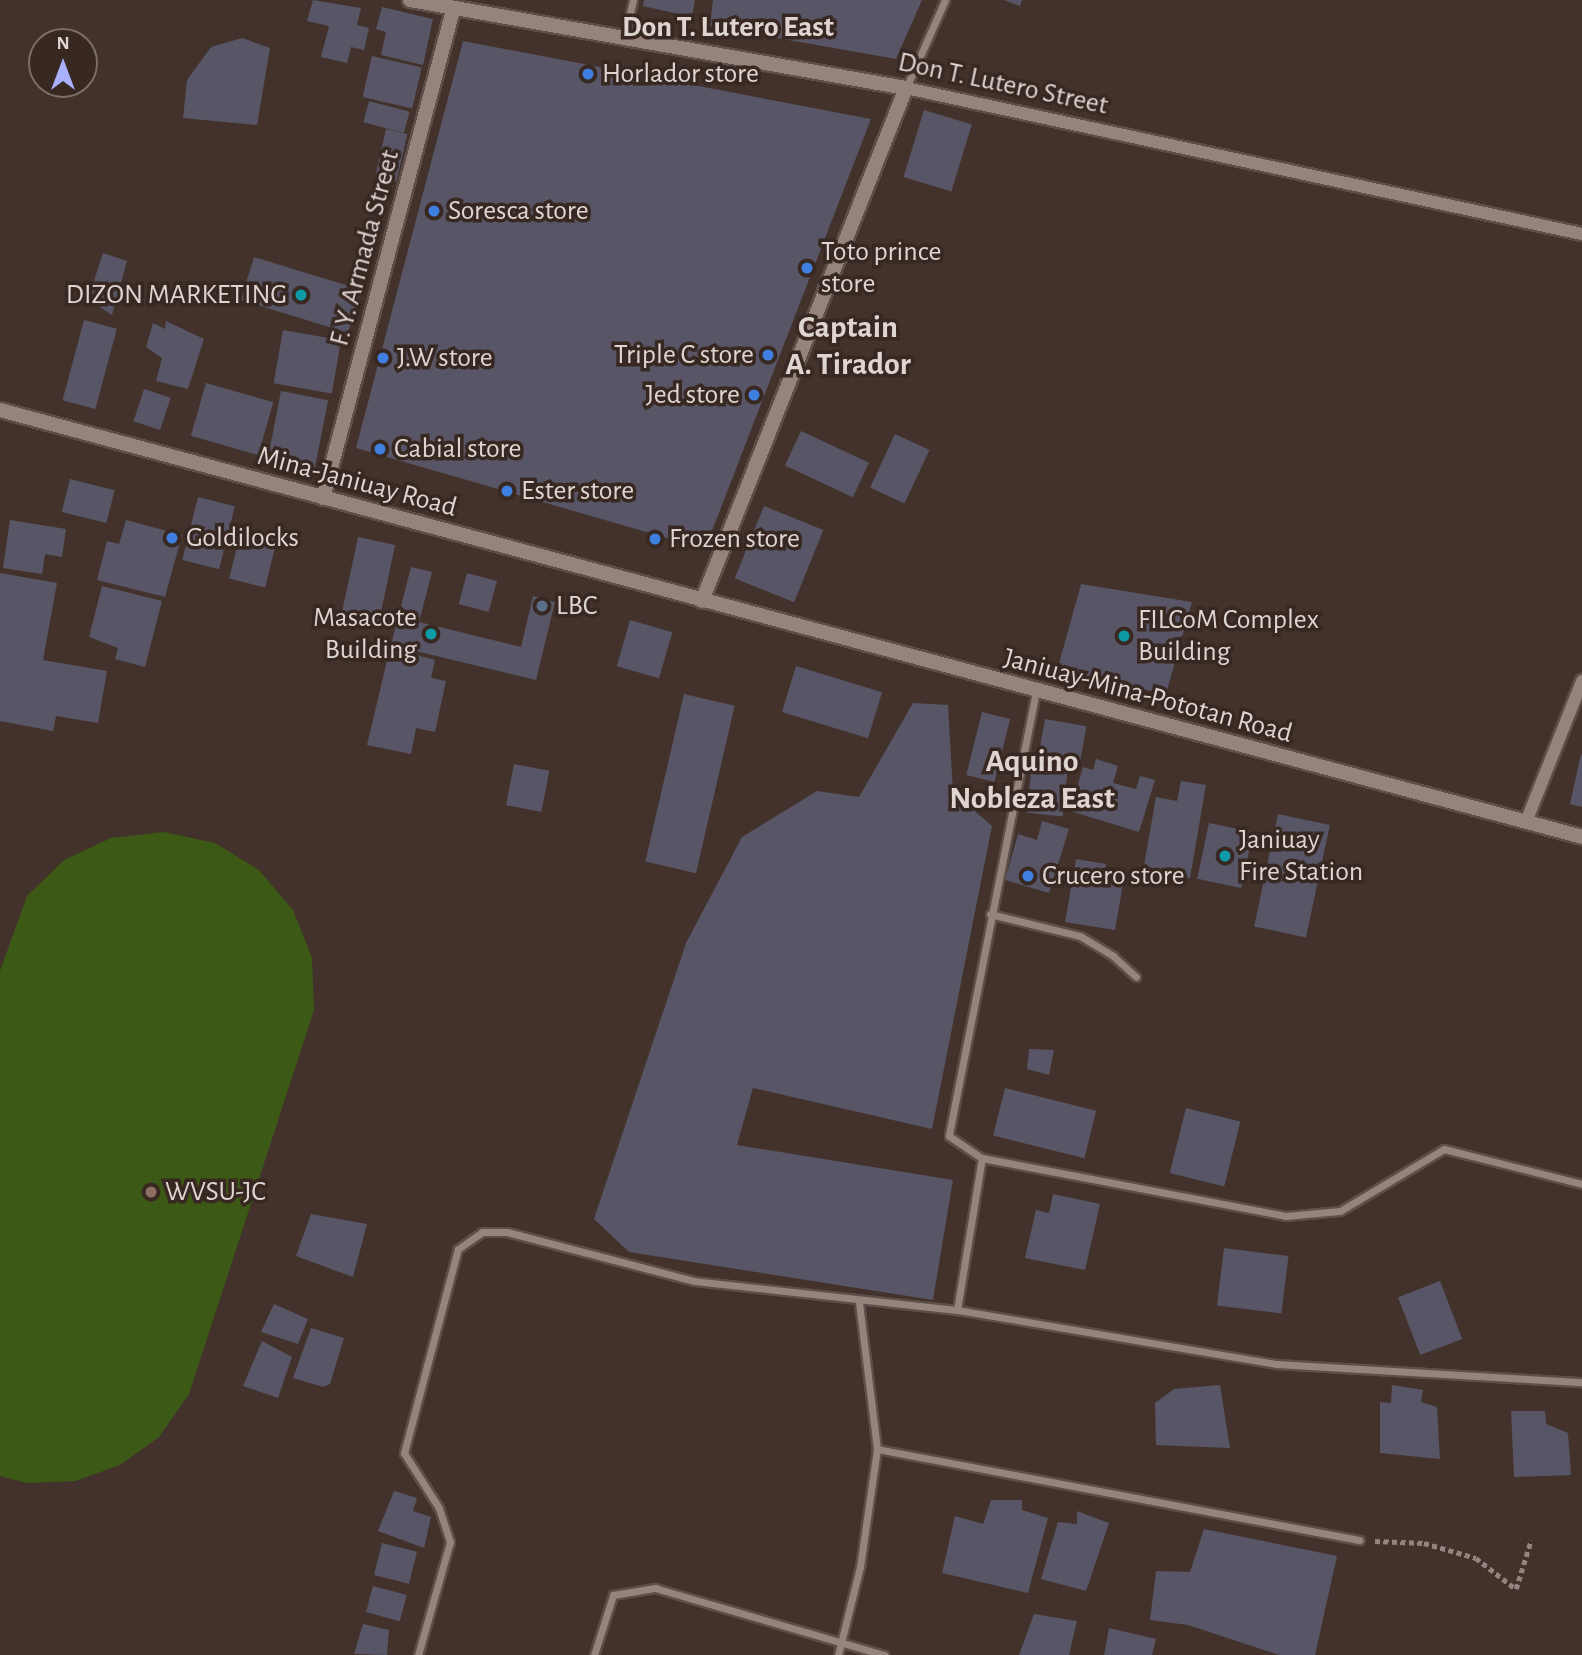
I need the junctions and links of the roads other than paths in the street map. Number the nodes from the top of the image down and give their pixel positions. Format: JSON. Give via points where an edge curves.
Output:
{"nodes":[{"id":1,"x":410,"y":0,"type":"edge"},
{"id":2,"x":633,"y":0,"type":"edge"},
{"id":3,"x":945,"y":0,"type":"edge"},
{"id":4,"x":453,"y":10,"type":"junction"},
{"id":5,"x":624,"y":40,"type":"junction"},
{"id":6,"x":906,"y":88,"type":"junction"},
{"id":7,"x":1582,"y":234,"type":"edge"},
{"id":8,"x":0,"y":411,"type":"edge"},
{"id":9,"x":323,"y":498,"type":"junction"},
{"id":10,"x":702,"y":601,"type":"junction"},
{"id":11,"x":1582,"y":681,"type":"edge"},
{"id":12,"x":1036,"y":691,"type":"junction"},
{"id":13,"x":1526,"y":822,"type":"junction"},
{"id":14,"x":1582,"y":837,"type":"edge"},
{"id":15,"x":990,"y":914,"type":"junction"},
{"id":16,"x":1136,"y":977,"type":"dead end"},
{"id":17,"x":982,"y":1158,"type":"junction"},
{"id":18,"x":1582,"y":1184,"type":"edge"},
{"id":19,"x":859,"y":1303,"type":"junction"},
{"id":20,"x":957,"y":1310,"type":"junction"},
{"id":21,"x":1582,"y":1382,"type":"edge"},
{"id":22,"x":877,"y":1449,"type":"junction"},
{"id":23,"x":1360,"y":1540,"type":"road end"},
{"id":24,"x":841,"y":1642,"type":"junction"},
{"id":25,"x":418,"y":1655,"type":"edge"},
{"id":26,"x":594,"y":1655,"type":"edge"},
{"id":27,"x":838,"y":1655,"type":"edge"},
{"id":28,"x":884,"y":1655,"type":"edge"}],
"edges":[{"from":1,"to":4,"type":"main road","name":"Don T. Lutero Street"},
{"from":2,"to":5,"type":"street"},
{"from":3,"to":6,"type":"street"},
{"from":4,"to":5,"type":"main road","name":"Don T. Lutero Street"},
{"from":4,"to":9,"type":"main road","name":"F. Y. Armada Street"},
{"from":5,"to":6,"type":"main road","name":"Don T. Lutero Street"},
{"from":6,"to":7,"type":"street","name":"Don T. Lutero Street"},
{"from":6,"to":10,"type":"main road"},
{"from":8,"to":9,"type":"main road","name":"Mina-Janiuay Road"},
{"from":9,"to":10,"type":"main road","name":"Mina-Janiuay Road"},
{"from":10,"to":12,"type":"main road","name":"Janiuay-Mina-Pototan Road"},
{"from":11,"to":13,"type":"street"},
{"from":12,"to":13,"type":"main road","name":"Janiuay-Mina-Pototan Road"},
{"from":12,"to":15,"type":"street"},
{"from":13,"to":14,"type":"main road","name":"Janiuay-Mina-Pototan Road"},
{"from":15,"to":16,"type":"street","via":[[1080,936]]},
{"from":15,"to":17,"type":"street","via":[[948,1136]]},
{"from":17,"to":18,"type":"street","via":[[1285,1216],[1340,1211],[1444,1149]]},
{"from":17,"to":20,"type":"street"},
{"from":19,"to":20,"type":"street"},
{"from":19,"to":22,"type":"street"},
{"from":19,"to":25,"type":"street","via":[[694,1281],[507,1233],[482,1232],[458,1249],[404,1453],[439,1508],[450,1542]]},
{"from":20,"to":21,"type":"street","via":[[1276,1364]]},
{"from":22,"to":23,"type":"street"},
{"from":22,"to":24,"type":"street","via":[[860,1567]]},
{"from":24,"to":26,"type":"street","via":[[655,1588],[613,1595]]},
{"from":24,"to":27,"type":"street"},
{"from":24,"to":28,"type":"street"}]}
